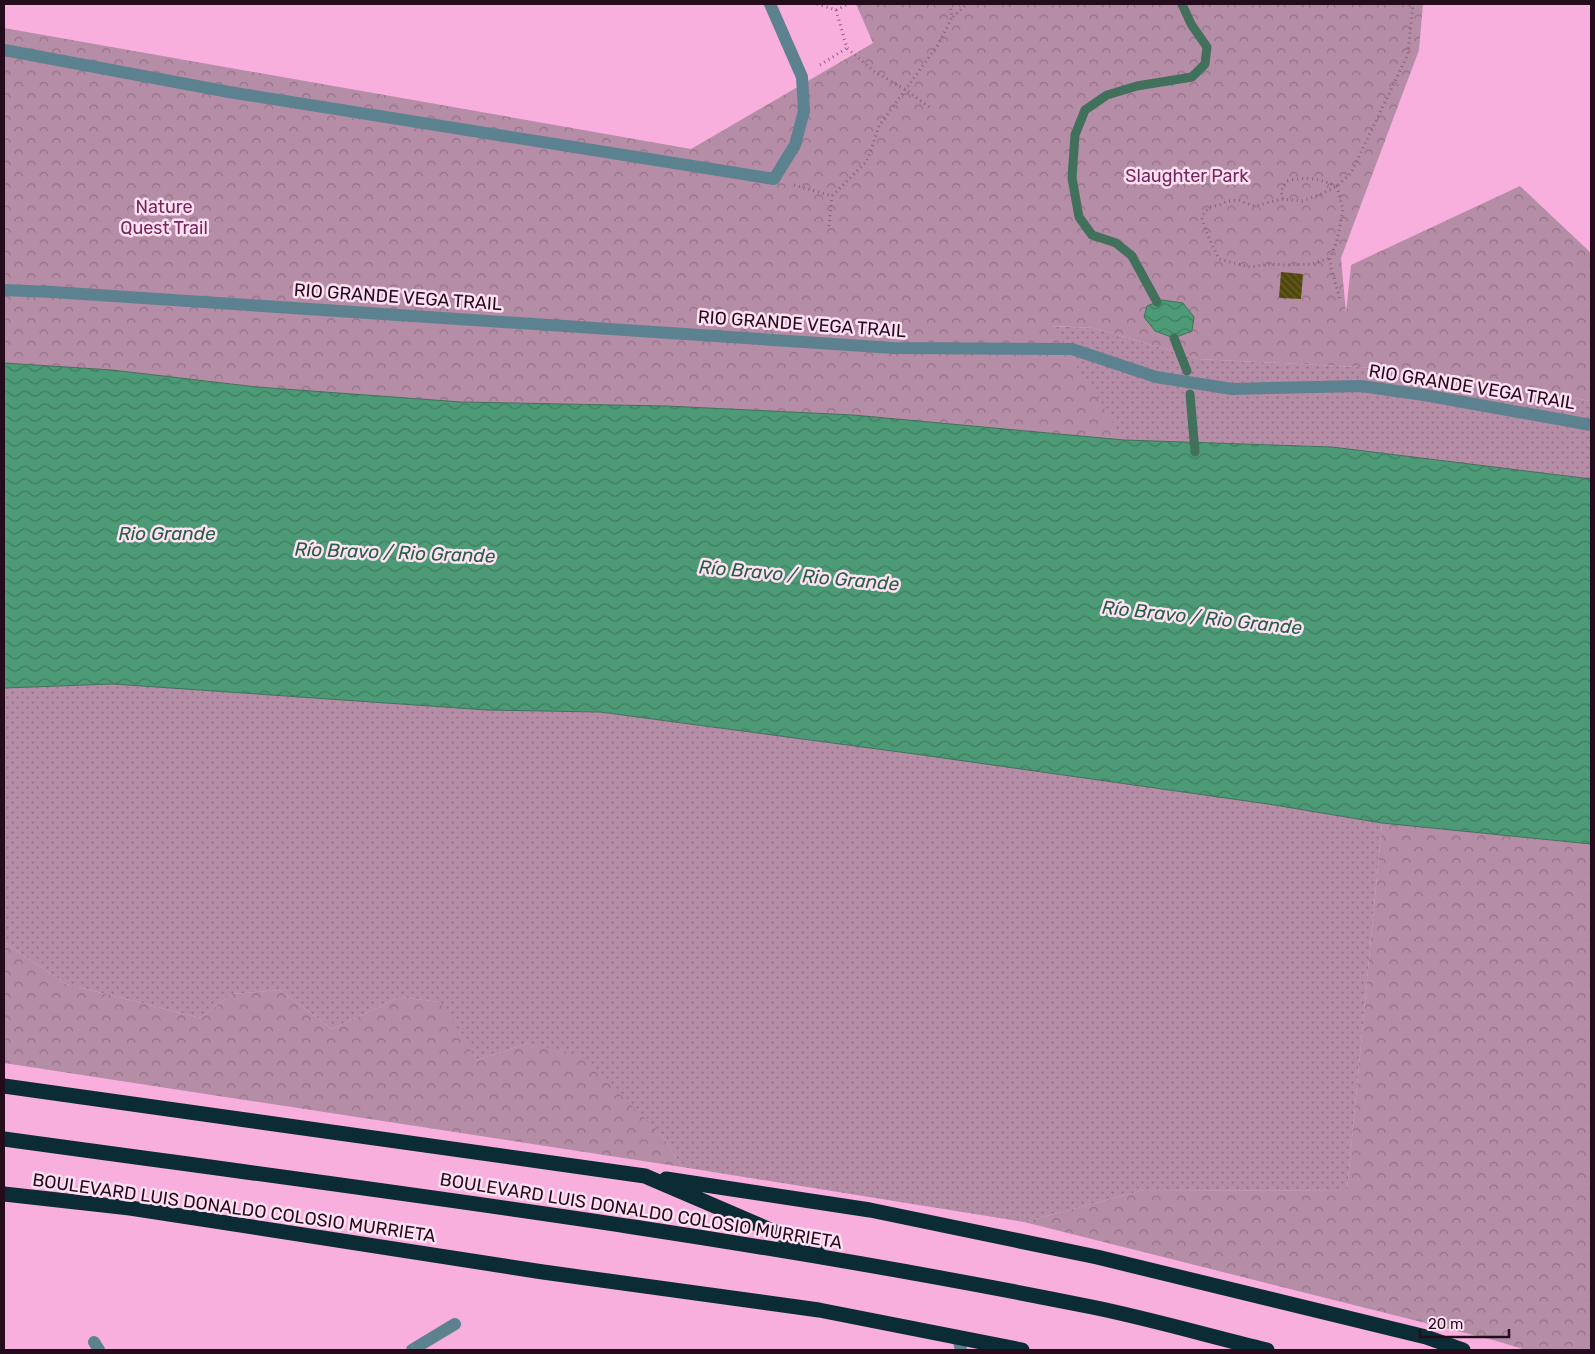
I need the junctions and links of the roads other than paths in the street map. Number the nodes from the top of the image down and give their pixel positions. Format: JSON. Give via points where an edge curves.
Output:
{"nodes":[{"id":1,"x":770,"y":4,"type":"edge"},
{"id":2,"x":4,"y":50,"type":"edge"},
{"id":3,"x":4,"y":290,"type":"edge"},
{"id":4,"x":1591,"y":425,"type":"edge"},
{"id":5,"x":4,"y":1086,"type":"edge"},
{"id":6,"x":4,"y":1139,"type":"edge"},
{"id":7,"x":645,"y":1176,"type":"junction"},
{"id":8,"x":4,"y":1194,"type":"edge"},
{"id":9,"x":836,"y":1259,"type":"junction"},
{"id":10,"x":455,"y":1324,"type":"dead end"},
{"id":11,"x":960,"y":1344,"type":"edge"},
{"id":12,"x":412,"y":1350,"type":"edge"},
{"id":13,"x":1022,"y":1350,"type":"edge"},
{"id":14,"x":1267,"y":1350,"type":"edge"},
{"id":15,"x":1463,"y":1350,"type":"edge"}],
"edges":[{"from":1,"to":2,"type":"street","via":[[802,77],[804,111],[795,145],[774,179],[229,92]]},
{"from":3,"to":4,"type":"street","name":"RIO GRANDE VEGA TRAIL","via":[[894,348],[1072,349],[1156,377],[1222,388],[1361,386],[1424,394]]},
{"from":5,"to":7,"type":"highway"},
{"from":6,"to":9,"type":"highway","name":"BOULEVARD LUIS DONALDO COLOSIO MURRIETA","via":[[510,1209]]},
{"from":7,"to":9,"type":"highway"},
{"from":7,"to":15,"type":"highway","via":[[870,1210],[1097,1257],[1426,1336]]},
{"from":8,"to":11,"type":"highway","name":"BOULEVARD LUIS DONALDO COLOSIO MURRIETA","via":[[130,1208],[524,1269],[819,1310]]},
{"from":9,"to":14,"type":"highway","name":"BOULEVARD LUIS DONALDO COLOSIO MURRIETA","via":[[1095,1308]]},
{"from":10,"to":12,"type":"street"},
{"from":11,"to":13,"type":"highway","name":"BOULEVARD LUIS DONALDO COLOSIO MURRIETA"}]}
